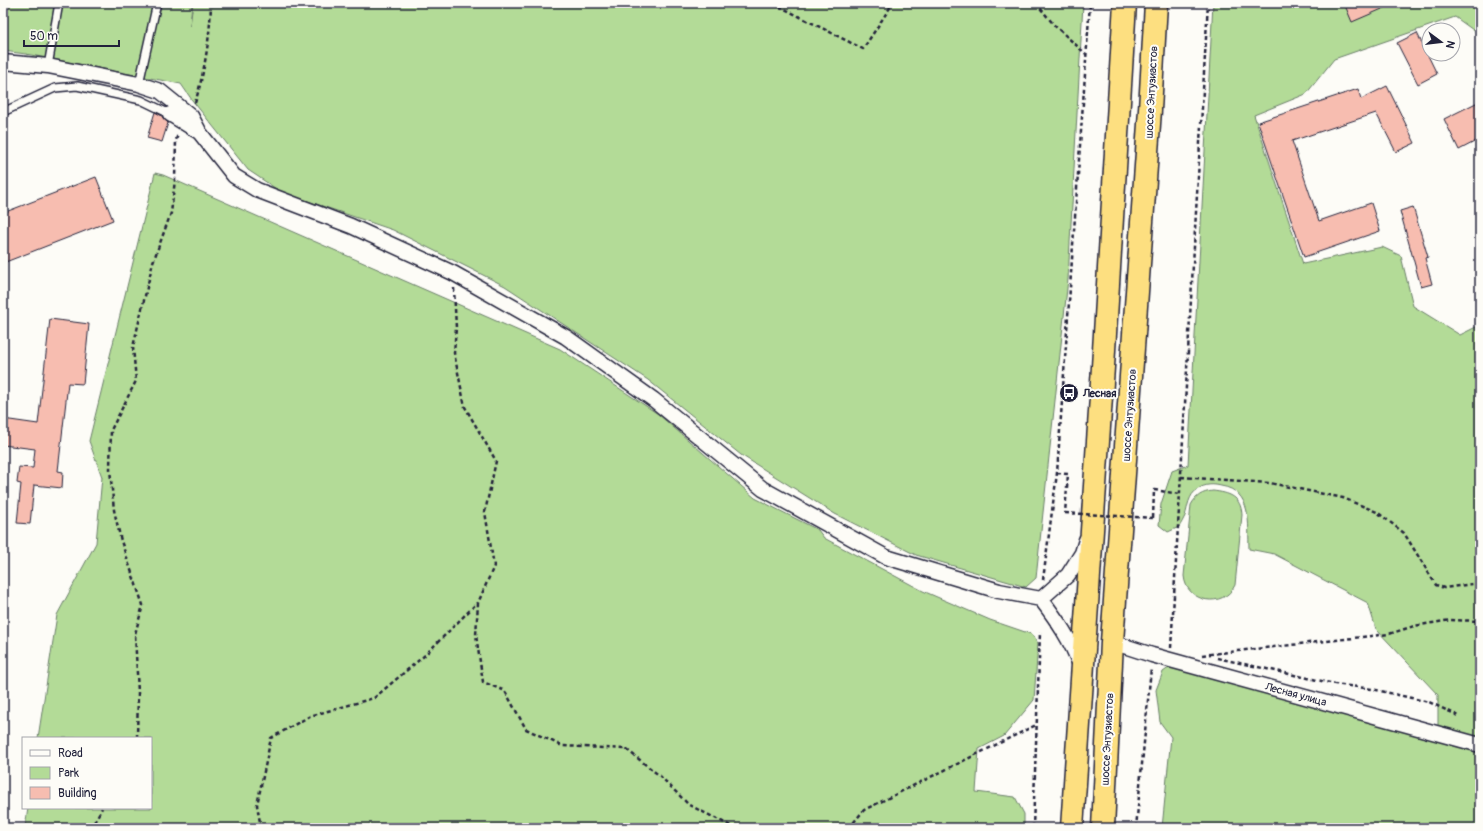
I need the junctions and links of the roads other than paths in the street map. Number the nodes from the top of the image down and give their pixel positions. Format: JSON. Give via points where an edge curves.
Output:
{"nodes":[{"id":1,"x":59,"y":3,"type":"edge"},
{"id":2,"x":157,"y":3,"type":"edge"},
{"id":3,"x":1125,"y":3,"type":"edge"},
{"id":4,"x":1156,"y":3,"type":"edge"},
{"id":5,"x":3,"y":62,"type":"edge"},
{"id":6,"x":48,"y":66,"type":"junction"},
{"id":7,"x":139,"y":84,"type":"junction"},
{"id":8,"x":3,"y":112,"type":"edge"},
{"id":9,"x":181,"y":117,"type":"junction"},
{"id":10,"x":1092,"y":524,"type":"junction"},
{"id":11,"x":1042,"y":592,"type":"junction"},
{"id":12,"x":1112,"y":642,"type":"junction"},
{"id":13,"x":1082,"y":671,"type":"junction"},
{"id":14,"x":1480,"y":745,"type":"edge"},
{"id":15,"x":1072,"y":828,"type":"edge"},
{"id":16,"x":1103,"y":828,"type":"edge"}],
"edges":[{"from":1,"to":6,"type":"lane"},
{"from":2,"to":7,"type":"lane"},
{"from":3,"to":10,"type":"highway"},
{"from":4,"to":12,"type":"highway","name":"шоссе Энтузиастов"},
{"from":5,"to":6,"type":"street"},
{"from":6,"to":7,"type":"street"},
{"from":7,"to":9,"type":"street","via":[[160,91]]},
{"from":8,"to":9,"type":"lane","via":[[55,88],[77,86],[141,100]]},
{"from":9,"to":11,"type":"street","via":[[200,132],[234,176],[257,190],[350,226],[454,273],[566,337],[654,400],[763,489],[879,554],[999,591]]},
{"from":10,"to":11,"type":"street","via":[[1082,553],[1068,576]]},
{"from":10,"to":13,"type":"highway"},
{"from":11,"to":13,"type":"street","via":[[1074,648]]},
{"from":12,"to":14,"type":"street","name":"Лесная улица"},
{"from":12,"to":16,"type":"highway","name":"шоссе Энтузиастов"},
{"from":13,"to":15,"type":"highway"}]}
